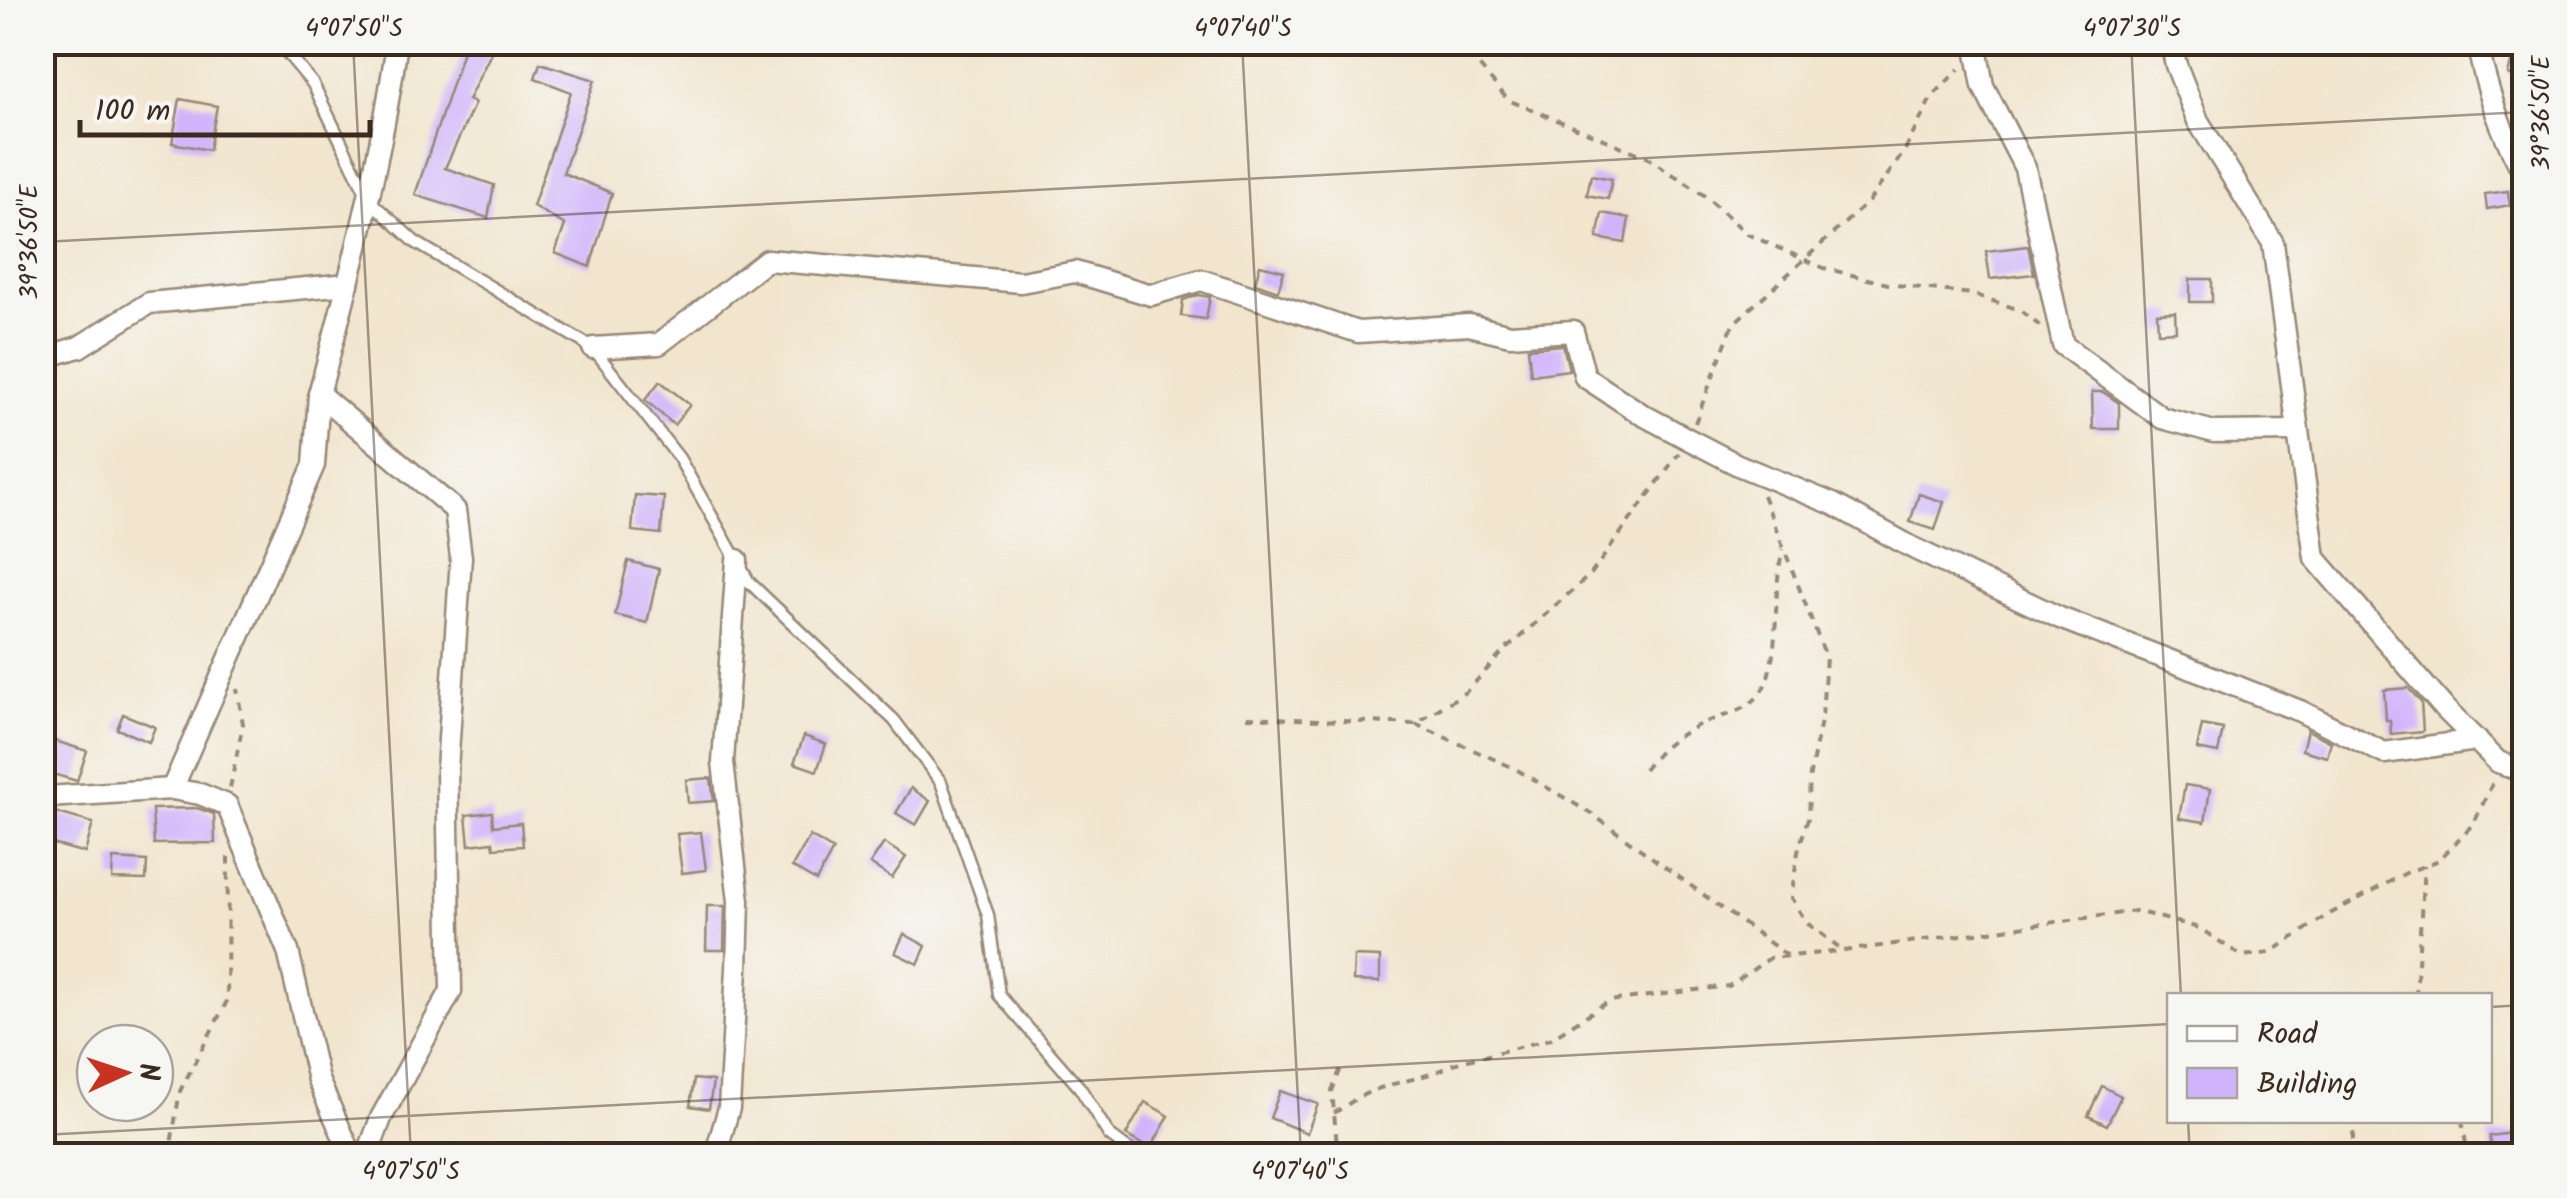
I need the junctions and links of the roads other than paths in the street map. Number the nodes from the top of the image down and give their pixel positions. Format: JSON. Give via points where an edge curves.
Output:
{"nodes":[{"id":1,"x":278,"y":42,"type":"edge"},
{"id":2,"x":396,"y":42,"type":"edge"},
{"id":3,"x":2171,"y":42,"type":"edge"},
{"id":4,"x":2477,"y":42,"type":"edge"},
{"id":5,"x":1976,"y":47,"type":"edge"},
{"id":6,"x":2524,"y":173,"type":"edge"},
{"id":7,"x":370,"y":200,"type":"junction"},
{"id":8,"x":348,"y":284,"type":"junction"},
{"id":9,"x":593,"y":348,"type":"junction"},
{"id":10,"x":42,"y":358,"type":"edge"},
{"id":11,"x":319,"y":394,"type":"junction"},
{"id":12,"x":2298,"y":430,"type":"junction"},
{"id":13,"x":736,"y":560,"type":"junction"},
{"id":14,"x":2477,"y":740,"type":"junction"},
{"id":15,"x":2524,"y":771,"type":"edge"},
{"id":16,"x":172,"y":788,"type":"junction"},
{"id":17,"x":42,"y":800,"type":"edge"},
{"id":18,"x":352,"y":1156,"type":"edge"},
{"id":19,"x":367,"y":1156,"type":"edge"},
{"id":20,"x":715,"y":1156,"type":"edge"},
{"id":21,"x":1137,"y":1156,"type":"edge"}],
"edges":[{"from":1,"to":7,"type":"lane","via":[[314,84]]},
{"from":2,"to":7,"type":"street"},
{"from":3,"to":12,"type":"street","via":[[2198,120],[2273,242]]},
{"from":4,"to":6,"type":"street","via":[[2486,90]]},
{"from":5,"to":12,"type":"street","via":[[1983,86],[2024,168],[2063,345],[2162,418],[2214,432]]},
{"from":7,"to":8,"type":"street"},
{"from":7,"to":9,"type":"lane","via":[[415,242]]},
{"from":8,"to":10,"type":"street","via":[[148,303],[78,347]]},
{"from":8,"to":11,"type":"street"},
{"from":9,"to":13,"type":"lane","via":[[680,458]]},
{"from":9,"to":14,"type":"street","via":[[659,344],[767,260],[1021,282],[1074,272],[1151,295],[1202,280],[1358,332],[1470,325],[1510,335],[1574,331],[1585,377],[1643,416],[2060,618],[2300,711],[2384,753]]},
{"from":11,"to":16,"type":"street","via":[[314,466]]},
{"from":11,"to":19,"type":"street","via":[[455,510],[461,557],[447,769],[451,991]]},
{"from":12,"to":14,"type":"street","via":[[2315,558]]},
{"from":13,"to":20,"type":"street","via":[[723,762],[740,901],[728,1108]]},
{"from":13,"to":21,"type":"lane","via":[[749,582],[894,720],[941,782],[988,915],[999,995],[1080,1088],[1109,1135]]},
{"from":14,"to":15,"type":"street","via":[[2498,762]]},
{"from":16,"to":17,"type":"street"},
{"from":16,"to":18,"type":"street","via":[[227,805],[288,950],[318,1080]]}]}
